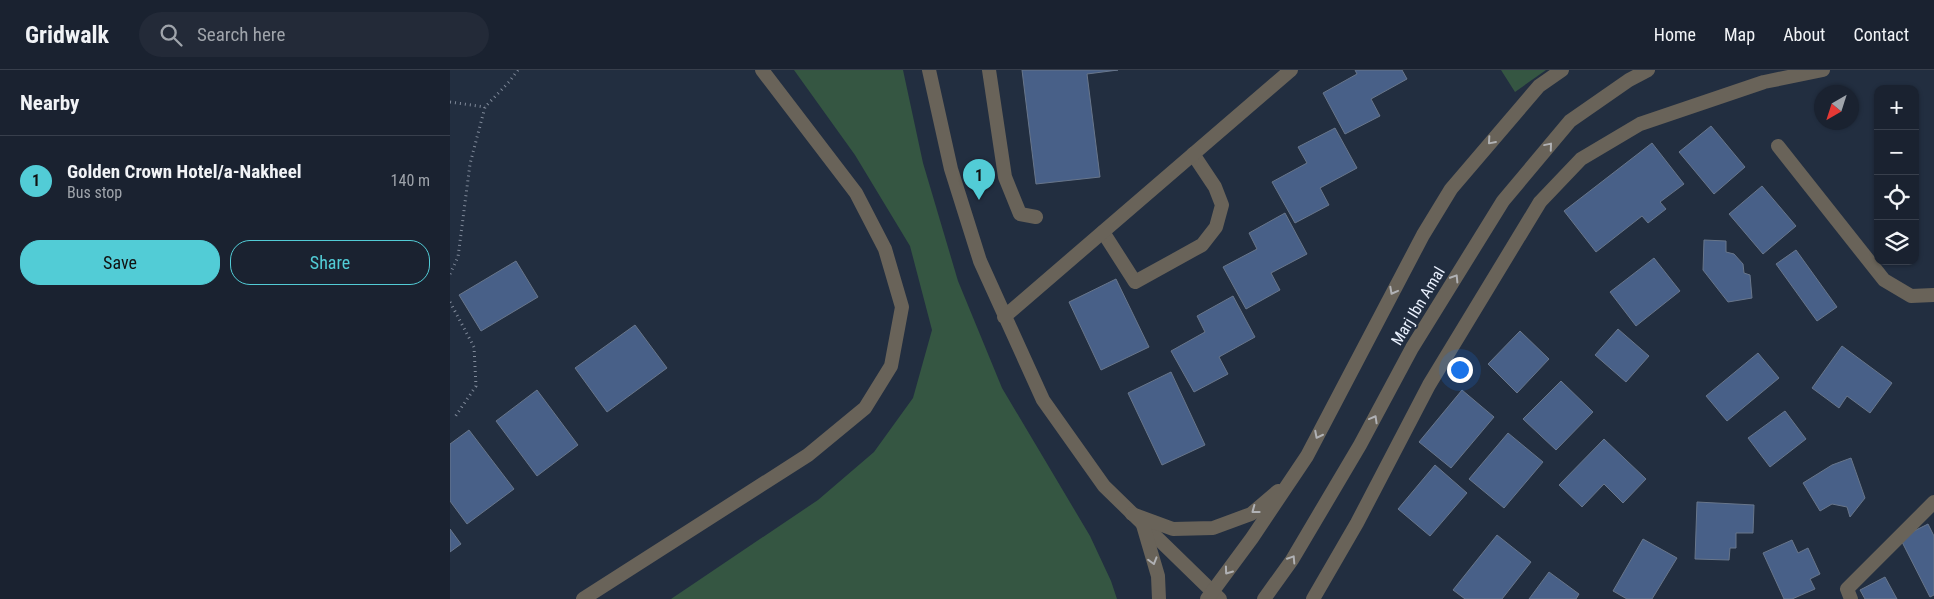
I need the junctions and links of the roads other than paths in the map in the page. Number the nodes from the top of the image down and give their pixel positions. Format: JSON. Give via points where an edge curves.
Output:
{"nodes":[{"id":1,"x":762,"y":70,"type":"edge"},
{"id":2,"x":929,"y":70,"type":"edge"},
{"id":3,"x":989,"y":70,"type":"edge"},
{"id":4,"x":1291,"y":70,"type":"edge"},
{"id":5,"x":1562,"y":70,"type":"edge"},
{"id":6,"x":1648,"y":70,"type":"edge"},
{"id":7,"x":1823,"y":70,"type":"edge"},
{"id":8,"x":1778,"y":146,"type":"dead end"},
{"id":9,"x":1193,"y":154,"type":"junction"},
{"id":10,"x":1036,"y":217,"type":"dead end"},
{"id":11,"x":1103,"y":232,"type":"junction"},
{"id":12,"x":1934,"y":295,"type":"edge"},
{"id":13,"x":1004,"y":317,"type":"junction"},
{"id":14,"x":1292,"y":479,"type":"junction"},
{"id":15,"x":1934,"y":502,"type":"edge"},
{"id":16,"x":1132,"y":514,"type":"junction"},
{"id":17,"x":1143,"y":524,"type":"junction"},
{"id":18,"x":1213,"y":597,"type":"edge"},
{"id":19,"x":583,"y":599,"type":"edge"},
{"id":20,"x":1159,"y":599,"type":"edge"},
{"id":21,"x":1264,"y":599,"type":"edge"},
{"id":22,"x":1313,"y":599,"type":"edge"},
{"id":23,"x":1851,"y":599,"type":"edge"}],
"edges":[{"from":1,"to":19,"type":"street","via":[[856,193],[885,250],[902,307],[891,366],[865,408],[808,455]]},
{"from":2,"to":13,"type":"street","via":[[951,169],[980,261]]},
{"from":3,"to":10,"type":"street","via":[[1005,177],[1020,214]]},
{"from":4,"to":9,"type":"street"},
{"from":5,"to":14,"type":"street","name":"Marj Ibn Amal","one_way":true,"via":[[1538,86],[1451,189],[1423,234]]},
{"from":21,"to":6,"type":"street","name":"Marj Ibn Amal","one_way":true,"via":[[1292,560],[1360,445],[1412,348],[1503,201],[1570,121]]},
{"from":7,"to":22,"type":"street","via":[[1764,82],[1640,124],[1581,159],[1540,202],[1428,385]]},
{"from":8,"to":12,"type":"street","via":[[1884,280],[1911,296]]},
{"from":9,"to":11,"type":"street"},
{"from":9,"to":11,"type":"street","via":[[1215,188],[1222,206],[1216,227],[1202,245],[1135,282]]},
{"from":11,"to":13,"type":"street"},
{"from":13,"to":16,"type":"street","via":[[1043,400],[1104,486]]},
{"from":14,"to":16,"type":"street","one_way":true,"via":[[1251,514],[1213,528],[1173,529]]},
{"from":14,"to":18,"type":"street","name":"Marj Ibn Amal","one_way":true},
{"from":15,"to":23,"type":"street","via":[[1847,589]]},
{"from":16,"to":17,"type":"street"},
{"from":17,"to":18,"type":"street"},
{"from":17,"to":20,"type":"street","one_way":true,"via":[[1158,576]]}]}
